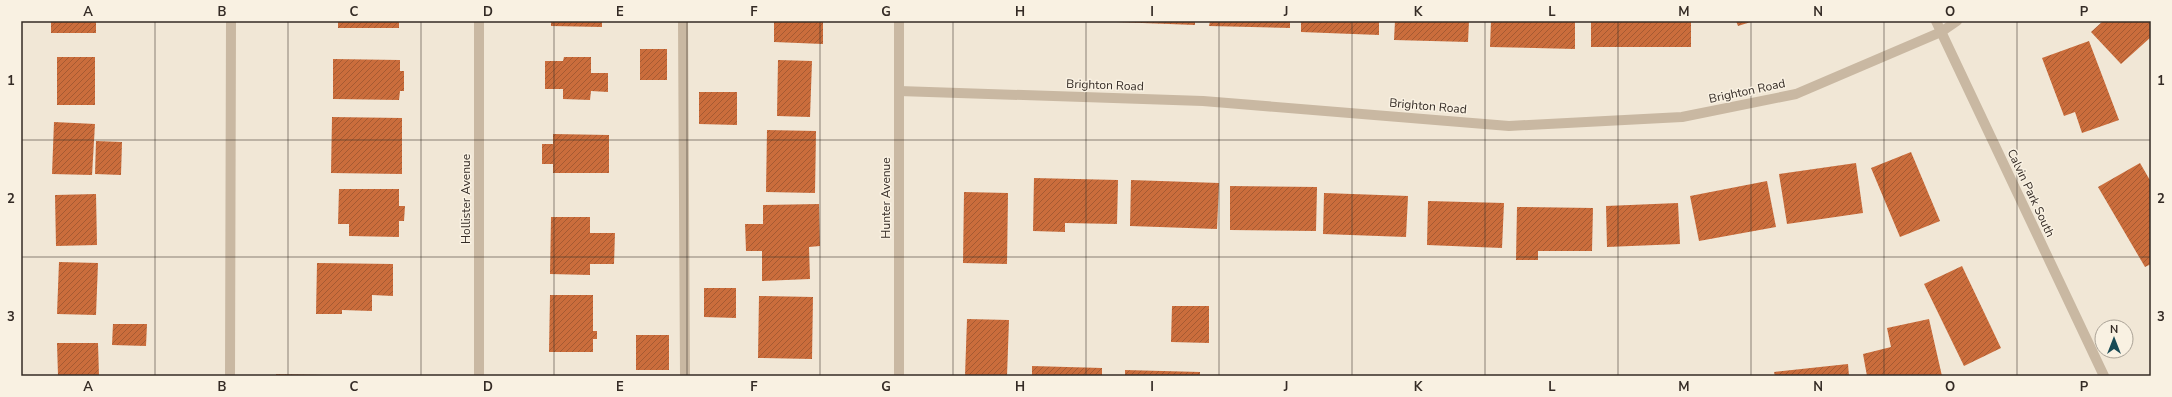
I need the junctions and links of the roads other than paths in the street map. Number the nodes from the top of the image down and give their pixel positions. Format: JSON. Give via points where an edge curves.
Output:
{"nodes":[{"id":1,"x":231,"y":21,"type":"edge"},
{"id":2,"x":479,"y":21,"type":"edge"},
{"id":3,"x":683,"y":21,"type":"edge"},
{"id":4,"x":899,"y":21,"type":"edge"},
{"id":5,"x":1936,"y":21,"type":"edge"},
{"id":6,"x":1957,"y":21,"type":"edge"},
{"id":7,"x":1941,"y":32,"type":"junction"},
{"id":8,"x":899,"y":91,"type":"junction"},
{"id":9,"x":230,"y":376,"type":"edge"},
{"id":10,"x":479,"y":376,"type":"edge"},
{"id":11,"x":685,"y":376,"type":"edge"},
{"id":12,"x":899,"y":376,"type":"edge"},
{"id":13,"x":2104,"y":376,"type":"edge"}],
"edges":[{"from":1,"to":9,"type":"street"},
{"from":2,"to":10,"type":"street","name":"Hollister Avenue"},
{"from":3,"to":11,"type":"street"},
{"from":4,"to":8,"type":"street","name":"Hunter Avenue"},
{"from":5,"to":7,"type":"street","name":"Calvin Park South"},
{"from":6,"to":7,"type":"street","name":"Brighton Road"},
{"from":7,"to":8,"type":"street","name":"Brighton Road","via":[[1796,94],[1682,118],[1509,126],[1203,101]]},
{"from":7,"to":13,"type":"street","name":"Calvin Park South"},
{"from":8,"to":12,"type":"street","name":"Hunter Avenue"}]}
